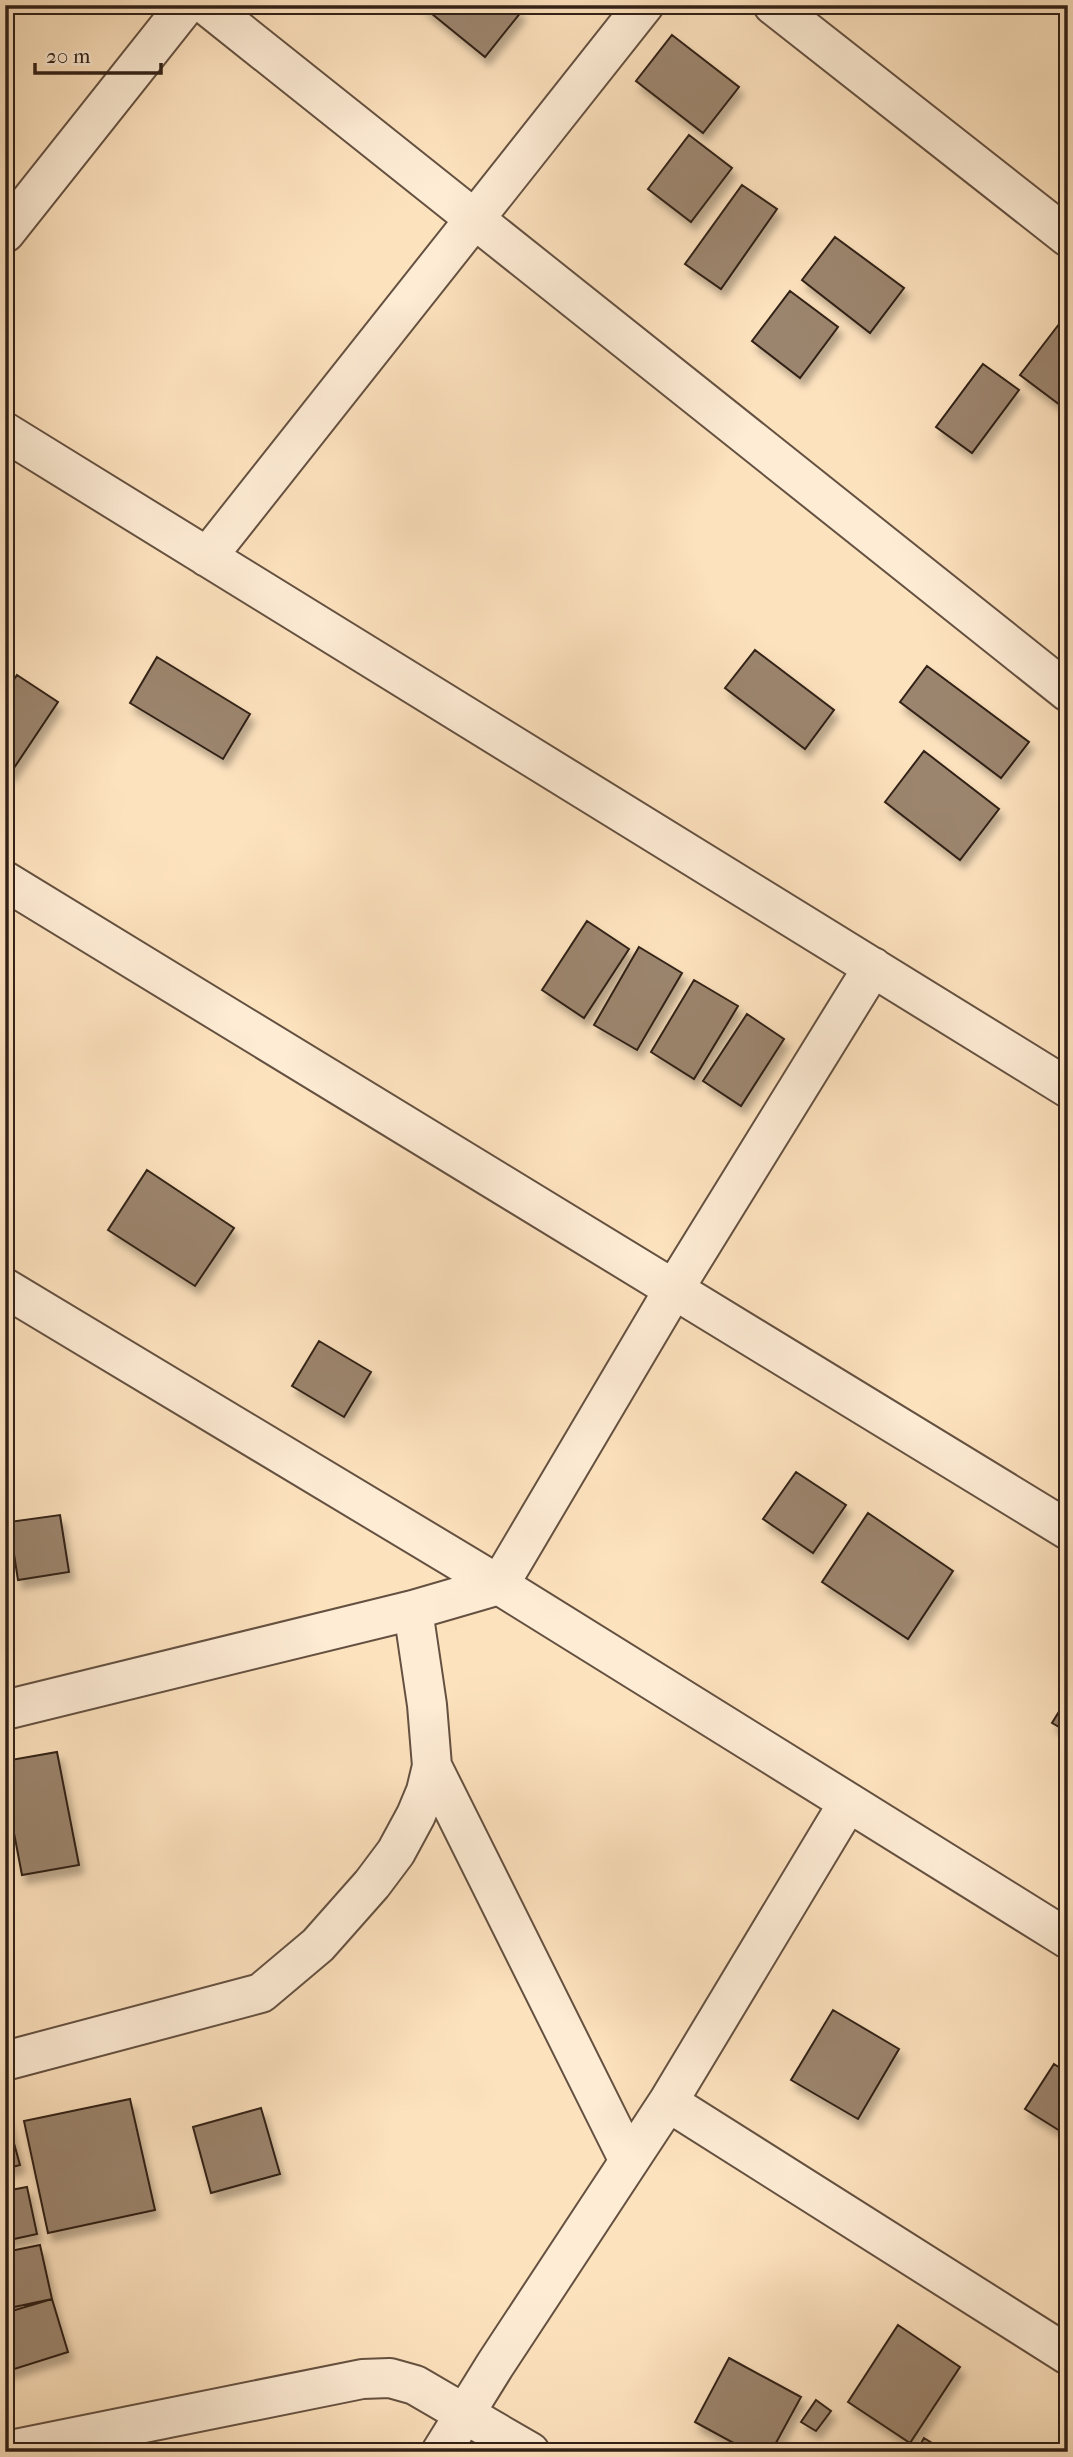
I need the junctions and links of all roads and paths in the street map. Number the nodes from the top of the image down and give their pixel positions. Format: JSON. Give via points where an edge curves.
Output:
{"nodes":[{"id":1,"x":186,"y":5,"type":"edge"},
{"id":2,"x":206,"y":5,"type":"edge"},
{"id":3,"x":644,"y":5,"type":"edge"},
{"id":4,"x":773,"y":5,"type":"edge"},
{"id":5,"x":474,"y":219,"type":"junction"},
{"id":6,"x":5,"y":233,"type":"edge"},
{"id":7,"x":1068,"y":237,"type":"edge"},
{"id":8,"x":5,"y":432,"type":"edge"},
{"id":9,"x":207,"y":557,"type":"junction"},
{"id":10,"x":1068,"y":692,"type":"edge"},
{"id":11,"x":5,"y":881,"type":"edge"},
{"id":12,"x":873,"y":967,"type":"junction"},
{"id":13,"x":1068,"y":1088,"type":"edge"},
{"id":14,"x":5,"y":1288,"type":"edge"},
{"id":15,"x":674,"y":1289,"type":"junction"},
{"id":16,"x":1068,"y":1530,"type":"edge"},
{"id":17,"x":499,"y":1585,"type":"junction"},
{"id":18,"x":413,"y":1610,"type":"junction"},
{"id":19,"x":5,"y":1710,"type":"edge"},
{"id":20,"x":432,"y":1766,"type":"junction"},
{"id":21,"x":848,"y":1803,"type":"junction"},
{"id":22,"x":1068,"y":1939,"type":"edge"},
{"id":23,"x":5,"y":2061,"type":"edge"},
{"id":24,"x":668,"y":2102,"type":"junction"},
{"id":25,"x":629,"y":2161,"type":"junction"},
{"id":26,"x":1068,"y":2355,"type":"edge"},
{"id":27,"x":466,"y":2413,"type":"junction"},
{"id":28,"x":5,"y":2451,"type":"edge"},
{"id":29,"x":441,"y":2452,"type":"edge"},
{"id":30,"x":530,"y":2452,"type":"edge"}],
"edges":[{"from":1,"to":6,"type":"street"},
{"from":2,"to":5,"type":"street"},
{"from":3,"to":5,"type":"street"},
{"from":4,"to":7,"type":"street"},
{"from":5,"to":9,"type":"street"},
{"from":5,"to":10,"type":"street"},
{"from":8,"to":9,"type":"street"},
{"from":9,"to":12,"type":"street"},
{"from":11,"to":15,"type":"street"},
{"from":12,"to":13,"type":"street"},
{"from":12,"to":15,"type":"street"},
{"from":14,"to":17,"type":"street"},
{"from":15,"to":16,"type":"street"},
{"from":15,"to":17,"type":"street"},
{"from":17,"to":18,"type":"street"},
{"from":17,"to":21,"type":"street"},
{"from":18,"to":19,"type":"street"},
{"from":18,"to":20,"type":"street"},
{"from":20,"to":23,"type":"street","via":[[416,1815],[372,1884],[318,1945],[261,1993]]},
{"from":20,"to":25,"type":"street"},
{"from":21,"to":22,"type":"street"},
{"from":21,"to":24,"type":"street"},
{"from":24,"to":25,"type":"street"},
{"from":24,"to":26,"type":"street"},
{"from":25,"to":27,"type":"street"},
{"from":27,"to":28,"type":"street","via":[[415,2385],[390,2378],[362,2379]]},
{"from":27,"to":29,"type":"street"},
{"from":27,"to":30,"type":"street"}]}
